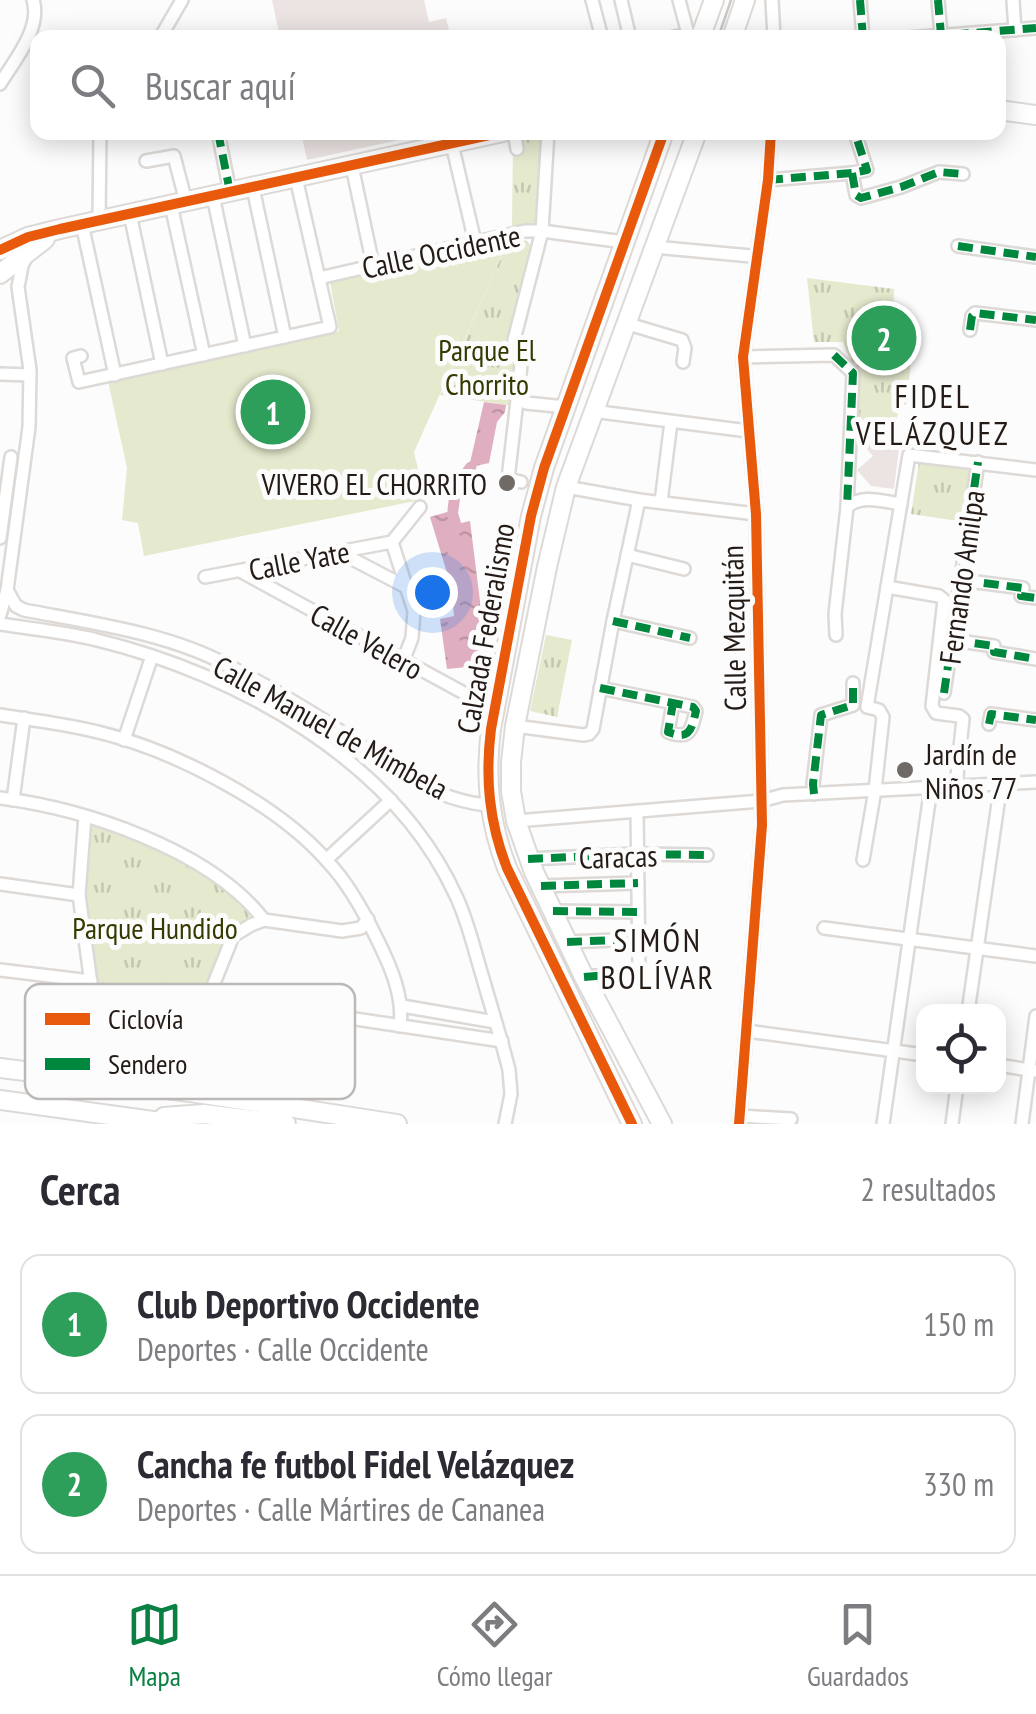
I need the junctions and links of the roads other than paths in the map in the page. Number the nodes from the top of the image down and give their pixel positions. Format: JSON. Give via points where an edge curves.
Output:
{"nodes":[{"id":1,"x":33,"y":0,"type":"edge"},
{"id":2,"x":182,"y":0,"type":"edge"},
{"id":3,"x":592,"y":0,"type":"edge"},
{"id":4,"x":621,"y":0,"type":"edge"},
{"id":5,"x":679,"y":0,"type":"edge"},
{"id":6,"x":714,"y":0,"type":"edge"},
{"id":7,"x":745,"y":0,"type":"edge"},
{"id":8,"x":772,"y":0,"type":"edge"},
{"id":9,"x":860,"y":0,"type":"edge"},
{"id":10,"x":938,"y":0,"type":"edge"},
{"id":11,"x":1014,"y":0,"type":"edge"},
{"id":12,"x":1036,"y":28,"type":"edge"},
{"id":13,"x":31,"y":30,"type":"edge"},
{"id":14,"x":165,"y":30,"type":"edge"},
{"id":15,"x":600,"y":30,"type":"edge"},
{"id":16,"x":628,"y":30,"type":"edge"},
{"id":17,"x":692,"y":30,"type":"edge"},
{"id":18,"x":698,"y":30,"type":"edge"},
{"id":19,"x":735,"y":30,"type":"edge"},
{"id":20,"x":774,"y":30,"type":"edge"},
{"id":21,"x":862,"y":30,"type":"edge"},
{"id":22,"x":941,"y":30,"type":"edge"},
{"id":23,"x":1015,"y":30,"type":"junction"},
{"id":24,"x":1006,"y":31,"type":"edge"},
{"id":25,"x":30,"y":32,"type":"edge"},
{"id":26,"x":0,"y":84,"type":"edge"},
{"id":27,"x":1006,"y":111,"type":"edge"},
{"id":28,"x":1036,"y":115,"type":"edge"},
{"id":29,"x":100,"y":140,"type":"edge"},
{"id":30,"x":219,"y":140,"type":"edge"},
{"id":31,"x":469,"y":140,"type":"edge"},
{"id":32,"x":515,"y":140,"type":"edge"},
{"id":33,"x":548,"y":140,"type":"edge"},
{"id":34,"x":661,"y":140,"type":"edge"},
{"id":35,"x":694,"y":140,"type":"edge"},
{"id":36,"x":771,"y":140,"type":"edge"},
{"id":37,"x":857,"y":140,"type":"edge"},
{"id":38,"x":452,"y":144,"type":"junction"},
{"id":39,"x":517,"y":149,"type":"dead end"},
{"id":40,"x":146,"y":161,"type":"dead end"},
{"id":41,"x":352,"y":166,"type":"junction"},
{"id":42,"x":852,"y":173,"type":"junction"},
{"id":43,"x":963,"y":174,"type":"dead end"},
{"id":44,"x":296,"y":178,"type":"junction"},
{"id":45,"x":768,"y":180,"type":"junction"},
{"id":46,"x":254,"y":188,"type":"junction"},
{"id":47,"x":222,"y":194,"type":"junction"},
{"id":48,"x":179,"y":204,"type":"junction"},
{"id":49,"x":130,"y":214,"type":"junction"},
{"id":50,"x":90,"y":222,"type":"junction"},
{"id":51,"x":542,"y":232,"type":"junction"},
{"id":52,"x":474,"y":242,"type":"junction"},
{"id":53,"x":624,"y":242,"type":"junction"},
{"id":54,"x":29,"y":243,"type":"junction"},
{"id":55,"x":654,"y":246,"type":"junction"},
{"id":56,"x":958,"y":246,"type":"dead end"},
{"id":57,"x":0,"y":250,"type":"edge"},
{"id":58,"x":751,"y":256,"type":"dead end"},
{"id":59,"x":1036,"y":258,"type":"edge"},
{"id":60,"x":373,"y":265,"type":"junction"},
{"id":61,"x":0,"y":274,"type":"edge"},
{"id":62,"x":319,"y":278,"type":"junction"},
{"id":63,"x":1036,"y":320,"type":"edge"},
{"id":64,"x":625,"y":323,"type":"junction"},
{"id":65,"x":970,"y":330,"type":"dead end"},
{"id":66,"x":286,"y":337,"type":"junction"},
{"id":67,"x":245,"y":346,"type":"junction"},
{"id":68,"x":204,"y":355,"type":"junction"},
{"id":69,"x":82,"y":356,"type":"dead end"},
{"id":70,"x":744,"y":358,"type":"junction"},
{"id":71,"x":683,"y":362,"type":"dead end"},
{"id":72,"x":162,"y":364,"type":"junction"},
{"id":73,"x":0,"y":374,"type":"edge"},
{"id":74,"x":30,"y":374,"type":"junction"},
{"id":75,"x":116,"y":374,"type":"junction"},
{"id":76,"x":526,"y":403,"type":"dead end"},
{"id":77,"x":566,"y":407,"type":"junction"},
{"id":78,"x":592,"y":412,"type":"junction"},
{"id":79,"x":671,"y":422,"type":"junction"},
{"id":80,"x":748,"y":432,"type":"junction"},
{"id":81,"x":6,"y":456,"type":"edge"},
{"id":82,"x":25,"y":459,"type":"junction"},
{"id":83,"x":978,"y":462,"type":"junction"},
{"id":84,"x":1036,"y":470,"type":"edge"},
{"id":85,"x":521,"y":482,"type":"dead end"},
{"id":86,"x":566,"y":487,"type":"junction"},
{"id":87,"x":640,"y":500,"type":"junction"},
{"id":88,"x":661,"y":502,"type":"junction"},
{"id":89,"x":900,"y":504,"type":"junction"},
{"id":90,"x":420,"y":508,"type":"dead end"},
{"id":91,"x":846,"y":508,"type":"junction"},
{"id":92,"x":756,"y":514,"type":"junction"},
{"id":93,"x":0,"y":539,"type":"edge"},
{"id":94,"x":14,"y":541,"type":"junction"},
{"id":95,"x":392,"y":542,"type":"junction"},
{"id":96,"x":339,"y":552,"type":"junction"},
{"id":97,"x":627,"y":555,"type":"junction"},
{"id":98,"x":684,"y":569,"type":"dead end"},
{"id":99,"x":240,"y":571,"type":"junction"},
{"id":100,"x":205,"y":577,"type":"dead end"},
{"id":101,"x":961,"y":580,"type":"junction"},
{"id":102,"x":887,"y":587,"type":"junction"},
{"id":103,"x":408,"y":588,"type":"junction"},
{"id":104,"x":7,"y":590,"type":"junction"},
{"id":105,"x":1036,"y":598,"type":"edge"},
{"id":106,"x":0,"y":614,"type":"edge"},
{"id":107,"x":612,"y":621,"type":"junction"},
{"id":108,"x":0,"y":624,"type":"edge"},
{"id":109,"x":836,"y":635,"type":"dead end"},
{"id":110,"x":690,"y":638,"type":"dead end"},
{"id":111,"x":952,"y":640,"type":"junction"},
{"id":112,"x":152,"y":656,"type":"junction"},
{"id":113,"x":1036,"y":659,"type":"edge"},
{"id":114,"x":403,"y":661,"type":"junction"},
{"id":115,"x":853,"y":683,"type":"dead end"},
{"id":116,"x":600,"y":688,"type":"junction"},
{"id":117,"x":944,"y":693,"type":"dead end"},
{"id":118,"x":673,"y":703,"type":"dead end"},
{"id":119,"x":494,"y":710,"type":"junction"},
{"id":120,"x":0,"y":716,"type":"edge"},
{"id":121,"x":24,"y":718,"type":"junction"},
{"id":122,"x":1036,"y":720,"type":"edge"},
{"id":123,"x":989,"y":724,"type":"dead end"},
{"id":124,"x":515,"y":726,"type":"junction"},
{"id":125,"x":349,"y":738,"type":"junction"},
{"id":126,"x":124,"y":740,"type":"junction"},
{"id":127,"x":367,"y":751,"type":"junction"},
{"id":128,"x":337,"y":753,"type":"junction"},
{"id":129,"x":352,"y":764,"type":"junction"},
{"id":130,"x":1036,"y":782,"type":"edge"},
{"id":131,"x":1001,"y":784,"type":"junction"},
{"id":132,"x":956,"y":786,"type":"junction"},
{"id":133,"x":931,"y":787,"type":"junction"},
{"id":134,"x":874,"y":790,"type":"junction"},
{"id":135,"x":814,"y":794,"type":"junction"},
{"id":136,"x":7,"y":799,"type":"edge"},
{"id":137,"x":391,"y":800,"type":"junction"},
{"id":138,"x":762,"y":801,"type":"junction"},
{"id":139,"x":489,"y":804,"type":"junction"},
{"id":140,"x":638,"y":811,"type":"junction"},
{"id":141,"x":85,"y":816,"type":"junction"},
{"id":142,"x":516,"y":821,"type":"junction"},
{"id":143,"x":638,"y":854,"type":"junction"},
{"id":144,"x":707,"y":855,"type":"dead end"},
{"id":145,"x":326,"y":859,"type":"junction"},
{"id":146,"x":528,"y":859,"type":"junction"},
{"id":147,"x":863,"y":860,"type":"dead end"},
{"id":148,"x":638,"y":883,"type":"junction"},
{"id":149,"x":0,"y":884,"type":"edge"},
{"id":150,"x":541,"y":886,"type":"junction"},
{"id":151,"x":79,"y":895,"type":"junction"},
{"id":152,"x":553,"y":911,"type":"junction"},
{"id":153,"x":638,"y":912,"type":"junction"},
{"id":154,"x":264,"y":920,"type":"junction"},
{"id":155,"x":368,"y":920,"type":"junction"},
{"id":156,"x":824,"y":928,"type":"dead end"},
{"id":157,"x":639,"y":939,"type":"junction"},
{"id":158,"x":909,"y":940,"type":"junction"},
{"id":159,"x":567,"y":942,"type":"junction"},
{"id":160,"x":977,"y":949,"type":"junction"},
{"id":161,"x":1036,"y":956,"type":"edge"},
{"id":162,"x":0,"y":970,"type":"edge"},
{"id":163,"x":584,"y":977,"type":"junction"},
{"id":164,"x":91,"y":981,"type":"junction"},
{"id":165,"x":91,"y":984,"type":"edge"},
{"id":166,"x":214,"y":984,"type":"edge"},
{"id":167,"x":969,"y":1004,"type":"edge"},
{"id":168,"x":402,"y":1006,"type":"junction"},
{"id":169,"x":1036,"y":1016,"type":"edge"},
{"id":170,"x":355,"y":1019,"type":"edge"},
{"id":171,"x":496,"y":1022,"type":"junction"},
{"id":172,"x":400,"y":1026,"type":"junction"},
{"id":173,"x":747,"y":1031,"type":"junction"},
{"id":174,"x":502,"y":1041,"type":"junction"},
{"id":175,"x":893,"y":1050,"type":"junction"},
{"id":176,"x":916,"y":1054,"type":"edge"},
{"id":177,"x":1006,"y":1067,"type":"edge"},
{"id":178,"x":0,"y":1068,"type":"edge"},
{"id":179,"x":1032,"y":1070,"type":"edge"},
{"id":180,"x":25,"y":1071,"type":"edge"},
{"id":181,"x":957,"y":1094,"type":"edge"},
{"id":182,"x":235,"y":1099,"type":"edge"},
{"id":183,"x":0,"y":1100,"type":"edge"},
{"id":184,"x":343,"y":1116,"type":"junction"},
{"id":185,"x":739,"y":1120,"type":"edge"},
{"id":186,"x":791,"y":1120,"type":"dead end"},
{"id":187,"x":135,"y":1121,"type":"edge"},
{"id":188,"x":175,"y":1124,"type":"edge"},
{"id":189,"x":286,"y":1124,"type":"edge"},
{"id":190,"x":366,"y":1124,"type":"edge"},
{"id":191,"x":396,"y":1124,"type":"edge"},
{"id":192,"x":505,"y":1124,"type":"edge"},
{"id":193,"x":632,"y":1124,"type":"edge"},
{"id":194,"x":662,"y":1124,"type":"edge"},
{"id":195,"x":883,"y":1124,"type":"edge"},
{"id":196,"x":952,"y":1124,"type":"edge"},
{"id":197,"x":1022,"y":1124,"type":"edge"}],
"edges":[{"from":1,"to":13,"type":"street"},
{"from":2,"to":14,"type":"street"},
{"from":3,"to":15,"type":"street"},
{"from":4,"to":16,"type":"street"},
{"from":5,"to":17,"type":"street"},
{"from":6,"to":18,"type":"main road"},
{"from":7,"to":19,"type":"main road"},
{"from":8,"to":20,"type":"street"},
{"from":9,"to":21,"type":"street"},
{"from":10,"to":22,"type":"street"},
{"from":11,"to":23,"type":"street"},
{"from":12,"to":23,"type":"street"},
{"from":23,"to":24,"type":"street"},
{"from":25,"to":26,"type":"street"},
{"from":27,"to":28,"type":"main road"},
{"from":29,"to":50,"type":"street"},
{"from":30,"to":47,"type":"street"},
{"from":31,"to":38,"type":"main road"},
{"from":32,"to":39,"type":"street"},
{"from":33,"to":51,"type":"street"},
{"from":34,"to":53,"type":"main road","name":"Calzada Federalismo"},
{"from":35,"to":55,"type":"main road","name":"Calzada Federalismo"},
{"from":36,"to":45,"type":"street","name":"Calle Mezquitán"},
{"from":37,"to":42,"type":"street","via":[[867,170]]},
{"from":38,"to":41,"type":"main road"},
{"from":38,"to":52,"type":"street"},
{"from":40,"to":48,"type":"street","via":[[174,156]]},
{"from":41,"to":44,"type":"main road"},
{"from":41,"to":60,"type":"street"},
{"from":42,"to":43,"type":"street","via":[[861,198],[939,172]]},
{"from":42,"to":45,"type":"street"},
{"from":44,"to":46,"type":"main road"},
{"from":44,"to":62,"type":"street"},
{"from":45,"to":70,"type":"street","name":"Calle Mezquitán"},
{"from":46,"to":47,"type":"main road"},
{"from":46,"to":66,"type":"street"},
{"from":47,"to":48,"type":"main road"},
{"from":47,"to":67,"type":"street"},
{"from":48,"to":49,"type":"main road"},
{"from":48,"to":68,"type":"street"},
{"from":49,"to":50,"type":"main road"},
{"from":49,"to":72,"type":"street"},
{"from":50,"to":54,"type":"main road"},
{"from":50,"to":75,"type":"street"},
{"from":51,"to":52,"type":"street","name":"Calle Occidente"},
{"from":51,"to":53,"type":"street","name":"Calle Occidente"},
{"from":51,"to":85,"type":"street","via":[[514,340],[523,348],[508,480]]},
{"from":52,"to":60,"type":"street","name":"Calle Occidente"},
{"from":53,"to":77,"type":"main road","name":"Calzada Federalismo"},
{"from":54,"to":57,"type":"main road"},
{"from":54,"to":61,"type":"main road"},
{"from":54,"to":74,"type":"street","via":[[18,287]]},
{"from":55,"to":58,"type":"street"},
{"from":55,"to":64,"type":"main road","name":"Calzada Federalismo"},
{"from":56,"to":59,"type":"street"},
{"from":60,"to":62,"type":"street","name":"Calle Occidente"},
{"from":62,"to":66,"type":"street","via":[[330,327]]},
{"from":63,"to":65,"type":"street","via":[[975,313]]},
{"from":64,"to":71,"type":"street","via":[[682,340]]},
{"from":64,"to":78,"type":"main road","name":"Calzada Federalismo"},
{"from":66,"to":67,"type":"street"},
{"from":67,"to":68,"type":"street"},
{"from":68,"to":72,"type":"street"},
{"from":69,"to":75,"type":"street","via":[[73,358],[80,382]]},
{"from":70,"to":80,"type":"street","name":"Calle Mezquitán"},
{"from":70,"to":91,"type":"street","via":[[834,355],[853,372]]},
{"from":72,"to":75,"type":"street"},
{"from":73,"to":74,"type":"street"},
{"from":74,"to":82,"type":"street"},
{"from":76,"to":77,"type":"street"},
{"from":77,"to":119,"type":"main road","name":"Calzada Federalismo","via":[[534,503]]},
{"from":78,"to":79,"type":"street"},
{"from":78,"to":86,"type":"main road","name":"Calzada Federalismo"},
{"from":79,"to":80,"type":"street"},
{"from":79,"to":88,"type":"street"},
{"from":80,"to":92,"type":"street","name":"Calle Mezquitán"},
{"from":81,"to":82,"type":"street"},
{"from":81,"to":93,"type":"street"},
{"from":82,"to":94,"type":"street"},
{"from":83,"to":84,"type":"street"},
{"from":83,"to":89,"type":"street","via":[[909,455]]},
{"from":83,"to":101,"type":"street","name":"Fernando Amilpa"},
{"from":86,"to":87,"type":"street"},
{"from":86,"to":124,"type":"main road","name":"Calzada Federalismo"},
{"from":87,"to":88,"type":"street"},
{"from":87,"to":97,"type":"street"},
{"from":88,"to":92,"type":"street"},
{"from":89,"to":91,"type":"street","via":[[863,499]]},
{"from":89,"to":102,"type":"street"},
{"from":90,"to":95,"type":"street"},
{"from":91,"to":109,"type":"street"},
{"from":92,"to":138,"type":"street","name":"Calle Mezquitán"},
{"from":93,"to":94,"type":"street"},
{"from":94,"to":104,"type":"street"},
{"from":95,"to":96,"type":"street","name":"Calle Yate"},
{"from":95,"to":103,"type":"street"},
{"from":96,"to":99,"type":"street","name":"Calle Yate"},
{"from":96,"to":103,"type":"street"},
{"from":97,"to":98,"type":"street"},
{"from":97,"to":107,"type":"street"},
{"from":99,"to":100,"type":"street","name":"Calle Yate"},
{"from":99,"to":114,"type":"street","name":"Calle Velero"},
{"from":101,"to":105,"type":"street","via":[[1022,588],[1021,596]]},
{"from":101,"to":111,"type":"street","name":"Fernando Amilpa"},
{"from":102,"to":132,"type":"street","via":[[944,600],[932,706],[963,719]]},
{"from":102,"to":134,"type":"street","via":[[867,707],[883,716]]},
{"from":103,"to":114,"type":"street","via":[[414,611]]},
{"from":104,"to":106,"type":"street"},
{"from":104,"to":125,"type":"street","name":"Calle Manuel de Mimbela","via":[[24,610],[119,627],[225,664]]},
{"from":107,"to":110,"type":"street"},
{"from":107,"to":116,"type":"street"},
{"from":108,"to":112,"type":"street","name":"Calle Manuel de Mimbela"},
{"from":111,"to":113,"type":"street"},
{"from":111,"to":117,"type":"street","name":"Fernando Amilpa"},
{"from":112,"to":126,"type":"street"},
{"from":112,"to":128,"type":"street","name":"Calle Manuel de Mimbela","via":[[240,692]]},
{"from":114,"to":119,"type":"street","name":"Calle Velero"},
{"from":115,"to":135,"type":"street","via":[[853,705],[821,714]]},
{"from":116,"to":118,"type":"street"},
{"from":116,"to":124,"type":"street","via":[[589,734]]},
{"from":119,"to":139,"type":"main road","name":"Calzada Federalismo"},
{"from":120,"to":121,"type":"street"},
{"from":121,"to":126,"type":"street"},
{"from":121,"to":136,"type":"street"},
{"from":122,"to":123,"type":"street","via":[[991,714]]},
{"from":124,"to":142,"type":"main road","name":"Calzada Federalismo","via":[[510,776]]},
{"from":125,"to":127,"type":"street","name":"Calle Manuel de Mimbela"},
{"from":125,"to":128,"type":"street","via":[[349,752]]},
{"from":126,"to":145,"type":"street","via":[[256,802]]},
{"from":127,"to":129,"type":"street","via":[[353,754]]},
{"from":127,"to":139,"type":"street","name":"Calle Manuel de Mimbela","via":[[429,788]]},
{"from":128,"to":129,"type":"street","name":"Calle Manuel de Mimbela"},
{"from":129,"to":137,"type":"street","name":"Calle Manuel de Mimbela"},
{"from":130,"to":131,"type":"street"},
{"from":131,"to":132,"type":"street"},
{"from":131,"to":160,"type":"street"},
{"from":132,"to":133,"type":"street"},
{"from":133,"to":134,"type":"street"},
{"from":133,"to":158,"type":"street"},
{"from":134,"to":135,"type":"street"},
{"from":134,"to":147,"type":"street"},
{"from":135,"to":138,"type":"street"},
{"from":136,"to":141,"type":"street"},
{"from":137,"to":145,"type":"street"},
{"from":137,"to":171,"type":"street","name":"Calle Manuel de Mimbela","via":[[457,898]]},
{"from":138,"to":140,"type":"street"},
{"from":138,"to":173,"type":"street","name":"Calle Mezquitán"},
{"from":139,"to":193,"type":"main road","name":"Calzada Federalismo","via":[[515,886]]},
{"from":140,"to":142,"type":"street"},
{"from":140,"to":143,"type":"street"},
{"from":141,"to":151,"type":"street"},
{"from":141,"to":154,"type":"street","via":[[192,861]]},
{"from":142,"to":146,"type":"main road","name":"Calzada Federalismo"},
{"from":143,"to":144,"type":"street","name":"Caracas"},
{"from":143,"to":146,"type":"street","name":"Caracas"},
{"from":143,"to":148,"type":"street"},
{"from":145,"to":155,"type":"street"},
{"from":146,"to":150,"type":"main road","name":"Calzada Federalismo"},
{"from":148,"to":150,"type":"street"},
{"from":148,"to":153,"type":"street"},
{"from":149,"to":151,"type":"street"},
{"from":150,"to":152,"type":"main road","name":"Calzada Federalismo"},
{"from":151,"to":164,"type":"street"},
{"from":152,"to":153,"type":"street"},
{"from":152,"to":159,"type":"main road","name":"Calzada Federalismo"},
{"from":153,"to":157,"type":"street"},
{"from":154,"to":155,"type":"street","via":[[342,932]]},
{"from":154,"to":166,"type":"street","via":[[233,936]]},
{"from":155,"to":168,"type":"street"},
{"from":156,"to":158,"type":"street"},
{"from":157,"to":159,"type":"street"},
{"from":157,"to":163,"type":"street","via":[[639,972]]},
{"from":158,"to":160,"type":"street"},
{"from":158,"to":175,"type":"street"},
{"from":159,"to":163,"type":"main road","name":"Calzada Federalismo"},
{"from":160,"to":161,"type":"street"},
{"from":160,"to":167,"type":"street"},
{"from":162,"to":164,"type":"street"},
{"from":163,"to":194,"type":"main road","name":"Calzada Federalismo"},
{"from":164,"to":165,"type":"street"},
{"from":168,"to":171,"type":"street"},
{"from":168,"to":172,"type":"street"},
{"from":169,"to":179,"type":"street"},
{"from":170,"to":172,"type":"street"},
{"from":171,"to":174,"type":"street","name":"Calle Manuel de Mimbela"},
{"from":172,"to":174,"type":"street"},
{"from":173,"to":175,"type":"street"},
{"from":173,"to":185,"type":"street","name":"Calle Mezquitán"},
{"from":174,"to":192,"type":"street","name":"Calle Manuel de Mimbela","via":[[510,1081]]},
{"from":175,"to":176,"type":"street"},
{"from":175,"to":195,"type":"street"},
{"from":177,"to":179,"type":"street"},
{"from":178,"to":180,"type":"main road"},
{"from":179,"to":197,"type":"street"},
{"from":181,"to":196,"type":"street"},
{"from":182,"to":184,"type":"main road"},
{"from":183,"to":187,"type":"main road"},
{"from":184,"to":190,"type":"main road"},
{"from":184,"to":191,"type":"main road"},
{"from":185,"to":186,"type":"street"},
{"from":187,"to":188,"type":"main road"},
{"from":187,"to":189,"type":"main road","via":[[204,1114]]}]}
